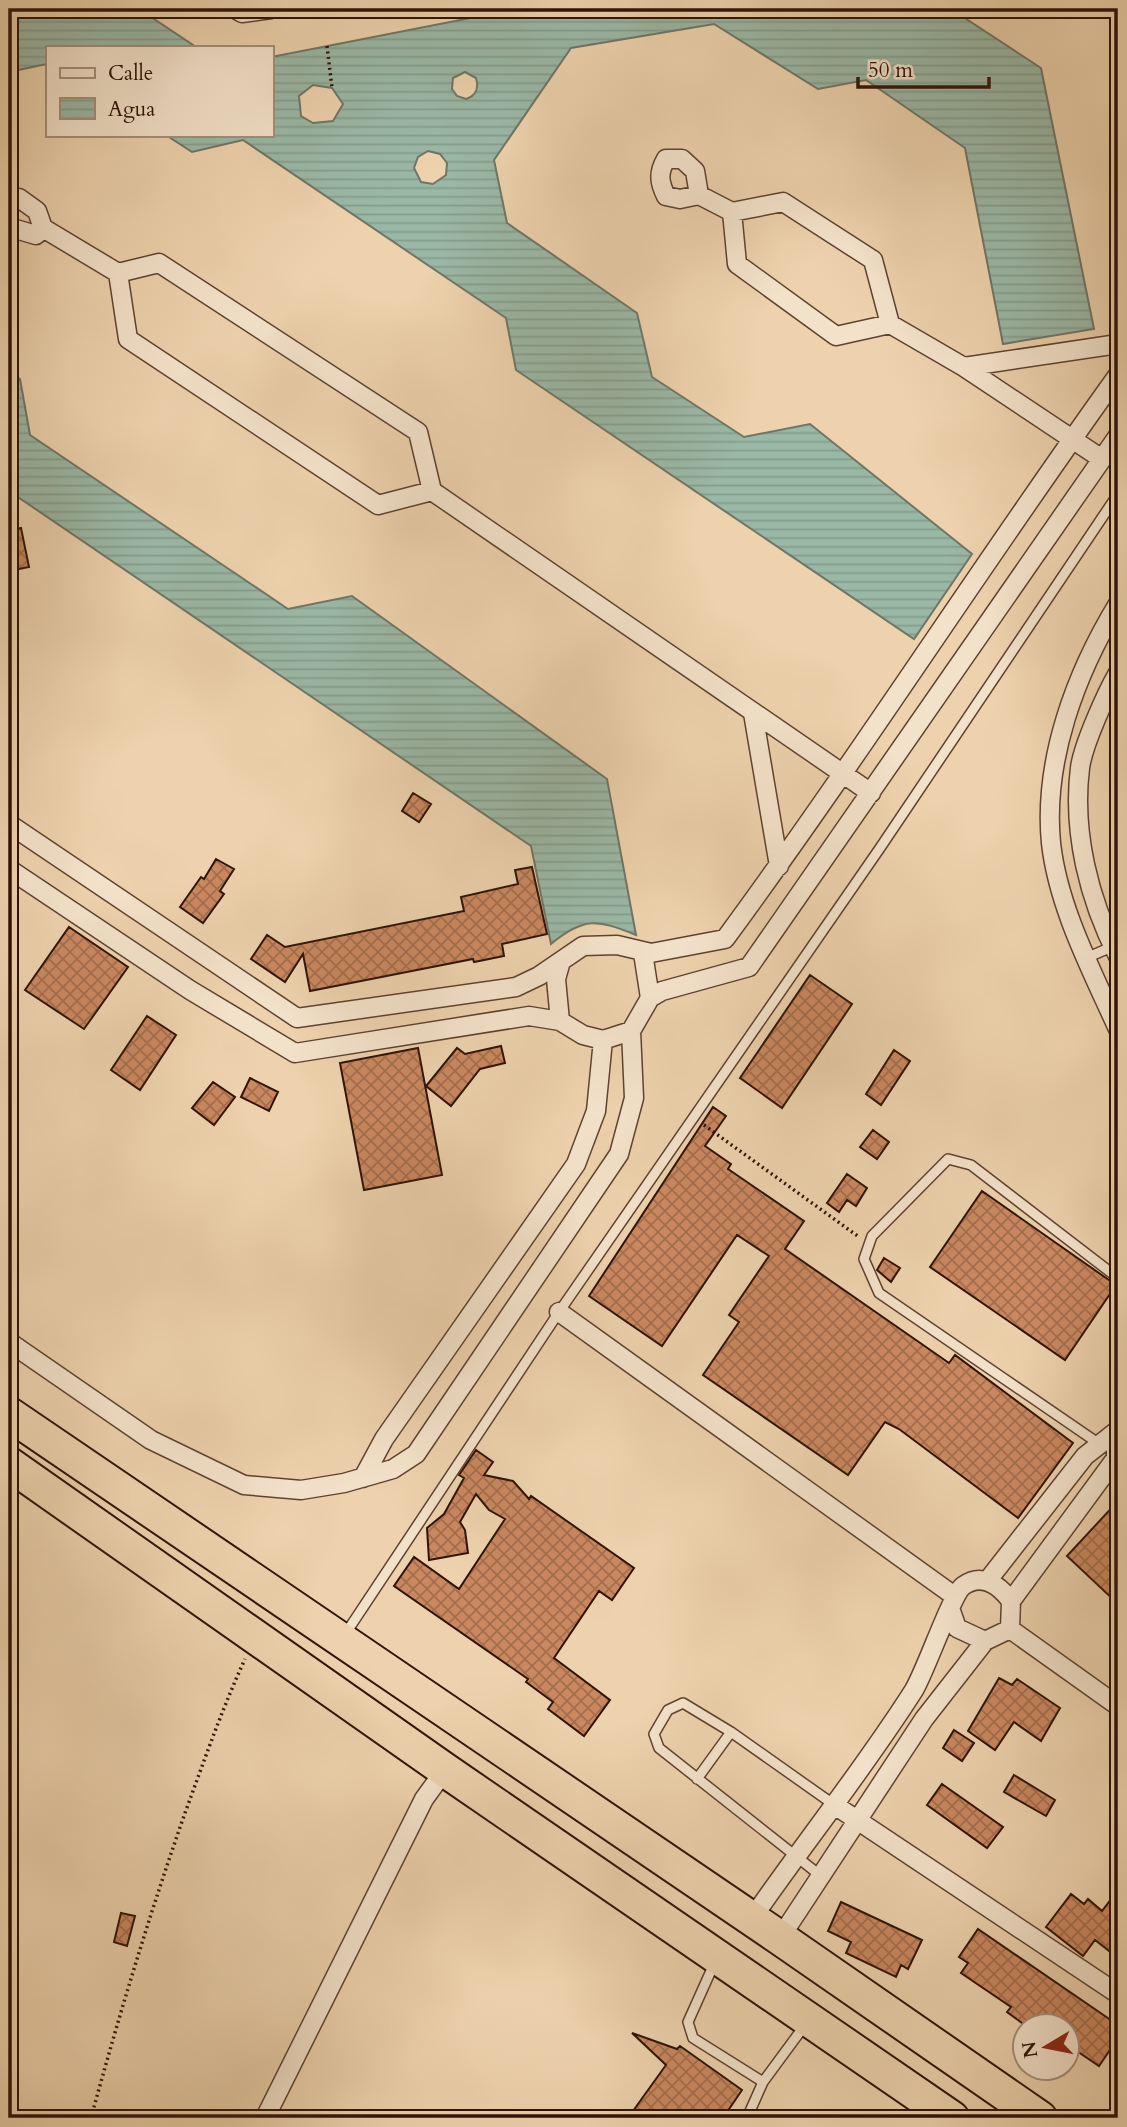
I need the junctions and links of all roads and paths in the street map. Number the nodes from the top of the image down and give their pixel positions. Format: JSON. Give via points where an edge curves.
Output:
{"nodes":[{"id":1,"x":235,"y":9,"type":"edge"},
{"id":2,"x":271,"y":9,"type":"edge"},
{"id":3,"x":327,"y":46,"type":"dead end"},
{"id":4,"x":332,"y":88,"type":"dead end"},
{"id":5,"x":699,"y":195,"type":"dead end"},
{"id":6,"x":9,"y":203,"type":"edge"},
{"id":7,"x":733,"y":212,"type":"junction"},
{"id":8,"x":9,"y":223,"type":"edge"},
{"id":9,"x":43,"y":228,"type":"junction"},
{"id":10,"x":118,"y":273,"type":"junction"},
{"id":11,"x":890,"y":324,"type":"junction"},
{"id":12,"x":1118,"y":344,"type":"edge"},
{"id":13,"x":964,"y":367,"type":"junction"},
{"id":14,"x":1118,"y":375,"type":"edge"},
{"id":15,"x":1118,"y":436,"type":"edge"},
{"id":16,"x":1071,"y":440,"type":"junction"},
{"id":17,"x":1102,"y":459,"type":"junction"},
{"id":18,"x":432,"y":491,"type":"junction"},
{"id":19,"x":1118,"y":495,"type":"edge"},
{"id":20,"x":1118,"y":604,"type":"edge"},
{"id":21,"x":1118,"y":673,"type":"edge"},
{"id":22,"x":753,"y":713,"type":"junction"},
{"id":23,"x":845,"y":774,"type":"junction"},
{"id":24,"x":871,"y":793,"type":"junction"},
{"id":25,"x":9,"y":824,"type":"edge"},
{"id":26,"x":779,"y":866,"type":"junction"},
{"id":27,"x":9,"y":869,"type":"edge"},
{"id":28,"x":1117,"y":949,"type":"edge"},
{"id":29,"x":643,"y":953,"type":"junction"},
{"id":30,"x":1086,"y":958,"type":"junction"},
{"id":31,"x":561,"y":961,"type":"junction"},
{"id":32,"x":650,"y":998,"type":"junction"},
{"id":33,"x":560,"y":1021,"type":"junction"},
{"id":34,"x":1118,"y":1029,"type":"edge"},
{"id":35,"x":631,"y":1031,"type":"junction"},
{"id":36,"x":603,"y":1040,"type":"junction"},
{"id":37,"x":693,"y":1118,"type":"junction"},
{"id":38,"x":869,"y":1244,"type":"junction"},
{"id":39,"x":1118,"y":1278,"type":"edge"},
{"id":40,"x":559,"y":1312,"type":"junction"},
{"id":41,"x":9,"y":1342,"type":"edge"},
{"id":42,"x":1118,"y":1357,"type":"edge"},
{"id":43,"x":1118,"y":1387,"type":"edge"},
{"id":44,"x":9,"y":1414,"type":"edge"},
{"id":45,"x":1117,"y":1431,"type":"edge"},
{"id":46,"x":1098,"y":1443,"type":"junction"},
{"id":47,"x":1117,"y":1458,"type":"edge"},
{"id":48,"x":9,"y":1464,"type":"edge"},
{"id":49,"x":363,"y":1478,"type":"junction"},
{"id":50,"x":988,"y":1580,"type":"junction"},
{"id":51,"x":1011,"y":1601,"type":"junction"},
{"id":52,"x":952,"y":1603,"type":"junction"},
{"id":53,"x":1010,"y":1629,"type":"junction"},
{"id":54,"x":255,"y":1638,"type":"junction"},
{"id":55,"x":341,"y":1640,"type":"junction"},
{"id":56,"x":985,"y":1641,"type":"junction"},
{"id":57,"x":1118,"y":1706,"type":"edge"},
{"id":58,"x":731,"y":1732,"type":"junction"},
{"id":59,"x":445,"y":1770,"type":"junction"},
{"id":60,"x":697,"y":1779,"type":"junction"},
{"id":61,"x":833,"y":1804,"type":"junction"},
{"id":62,"x":859,"y":1821,"type":"junction"},
{"id":63,"x":794,"y":1858,"type":"junction"},
{"id":64,"x":822,"y":1877,"type":"junction"},
{"id":65,"x":751,"y":1920,"type":"junction"},
{"id":66,"x":780,"y":1938,"type":"junction"},
{"id":67,"x":717,"y":1957,"type":"junction"},
{"id":68,"x":1118,"y":1994,"type":"edge"},
{"id":69,"x":809,"y":2020,"type":"junction"},
{"id":70,"x":763,"y":2082,"type":"junction"},
{"id":71,"x":91,"y":2118,"type":"edge"},
{"id":72,"x":265,"y":2118,"type":"edge"},
{"id":73,"x":747,"y":2118,"type":"edge"},
{"id":74,"x":952,"y":2118,"type":"edge"},
{"id":75,"x":1040,"y":2118,"type":"edge"}],
"edges":[{"from":1,"to":2,"type":"street","via":[[242,13]]},
{"from":3,"to":4,"type":"path"},
{"from":5,"to":7,"type":"street"},
{"from":6,"to":9,"type":"street","via":[[19,198],[37,211]]},
{"from":7,"to":11,"type":"street","via":[[783,201],[873,260]]},
{"from":7,"to":11,"type":"street","via":[[737,264],[836,336]]},
{"from":8,"to":9,"type":"street","via":[[36,235]]},
{"from":9,"to":10,"type":"street"},
{"from":10,"to":18,"type":"street","via":[[159,263],[418,432]]},
{"from":10,"to":18,"type":"street","via":[[128,339],[378,505]]},
{"from":11,"to":13,"type":"street"},
{"from":12,"to":13,"type":"street"},
{"from":13,"to":16,"type":"street"},
{"from":14,"to":16,"type":"street"},
{"from":15,"to":17,"type":"street"},
{"from":16,"to":17,"type":"street"},
{"from":16,"to":23,"type":"street"},
{"from":17,"to":24,"type":"street"},
{"from":18,"to":22,"type":"street"},
{"from":19,"to":37,"type":"lane"},
{"from":20,"to":30,"type":"street","via":[[1102,630],[1062,727],[1051,789],[1051,844]]},
{"from":21,"to":28,"type":"street","via":[[1080,766],[1080,826],[1090,891]]},
{"from":22,"to":23,"type":"street"},
{"from":22,"to":26,"type":"street"},
{"from":23,"to":24,"type":"street"},
{"from":23,"to":26,"type":"street"},
{"from":24,"to":32,"type":"street","via":[[749,967]]},
{"from":25,"to":31,"type":"street","via":[[297,1018],[516,987]]},
{"from":26,"to":29,"type":"street","via":[[725,939]]},
{"from":27,"to":33,"type":"street","via":[[190,990],[295,1053],[529,1016]]},
{"from":28,"to":30,"type":"lane"},
{"from":29,"to":31,"type":"street","via":[[617,945],[583,946]]},
{"from":29,"to":32,"type":"street"},
{"from":30,"to":34,"type":"street"},
{"from":31,"to":33,"type":"street","via":[[556,979]]},
{"from":32,"to":35,"type":"street"},
{"from":33,"to":36,"type":"street","via":[[583,1035]]},
{"from":35,"to":36,"type":"street"},
{"from":35,"to":49,"type":"street","via":[[634,1098],[619,1154],[416,1454],[393,1469]]},
{"from":36,"to":49,"type":"street","via":[[596,1111],[576,1164],[384,1439]]},
{"from":37,"to":38,"type":"path"},
{"from":37,"to":40,"type":"lane"},
{"from":38,"to":39,"type":"lane","via":[[948,1159],[971,1165]]},
{"from":38,"to":46,"type":"lane","via":[[864,1259],[879,1293]]},
{"from":40,"to":52,"type":"street"},
{"from":40,"to":55,"type":"lane"},
{"from":41,"to":49,"type":"street","via":[[151,1440],[244,1485],[301,1490]]},
{"from":42,"to":43,"type":"lane"},
{"from":44,"to":55,"type":"highway"},
{"from":45,"to":46,"type":"street"},
{"from":45,"to":47,"type":"street"},
{"from":46,"to":47,"type":"street"},
{"from":46,"to":50,"type":"street"},
{"from":47,"to":51,"type":"street"},
{"from":48,"to":54,"type":"highway"},
{"from":50,"to":51,"type":"street","via":[[1000,1586]]},
{"from":50,"to":52,"type":"street","via":[[965,1584]]},
{"from":51,"to":53,"type":"street"},
{"from":52,"to":56,"type":"street","via":[[957,1628]]},
{"from":52,"to":61,"type":"street","via":[[915,1688]]},
{"from":53,"to":56,"type":"street"},
{"from":53,"to":57,"type":"street"},
{"from":54,"to":59,"type":"highway"},
{"from":54,"to":71,"type":"path","via":[[172,1850]]},
{"from":55,"to":65,"type":"highway"},
{"from":56,"to":62,"type":"street","via":[[924,1719]]},
{"from":58,"to":60,"type":"lane"},
{"from":58,"to":60,"type":"lane","via":[[683,1703],[668,1710],[654,1734],[659,1748]]},
{"from":58,"to":61,"type":"lane"},
{"from":59,"to":67,"type":"highway"},
{"from":59,"to":72,"type":"street","via":[[424,1799]]},
{"from":60,"to":63,"type":"lane"},
{"from":61,"to":62,"type":"street"},
{"from":61,"to":63,"type":"street"},
{"from":62,"to":64,"type":"street"},
{"from":62,"to":68,"type":"street"},
{"from":63,"to":64,"type":"lane"},
{"from":63,"to":65,"type":"street"},
{"from":64,"to":66,"type":"street"},
{"from":65,"to":66,"type":"highway"},
{"from":66,"to":75,"type":"highway"},
{"from":67,"to":69,"type":"highway"},
{"from":67,"to":70,"type":"lane","via":[[688,2022],[693,2038]]},
{"from":69,"to":70,"type":"lane"},
{"from":69,"to":74,"type":"highway"},
{"from":70,"to":73,"type":"lane"}]}
